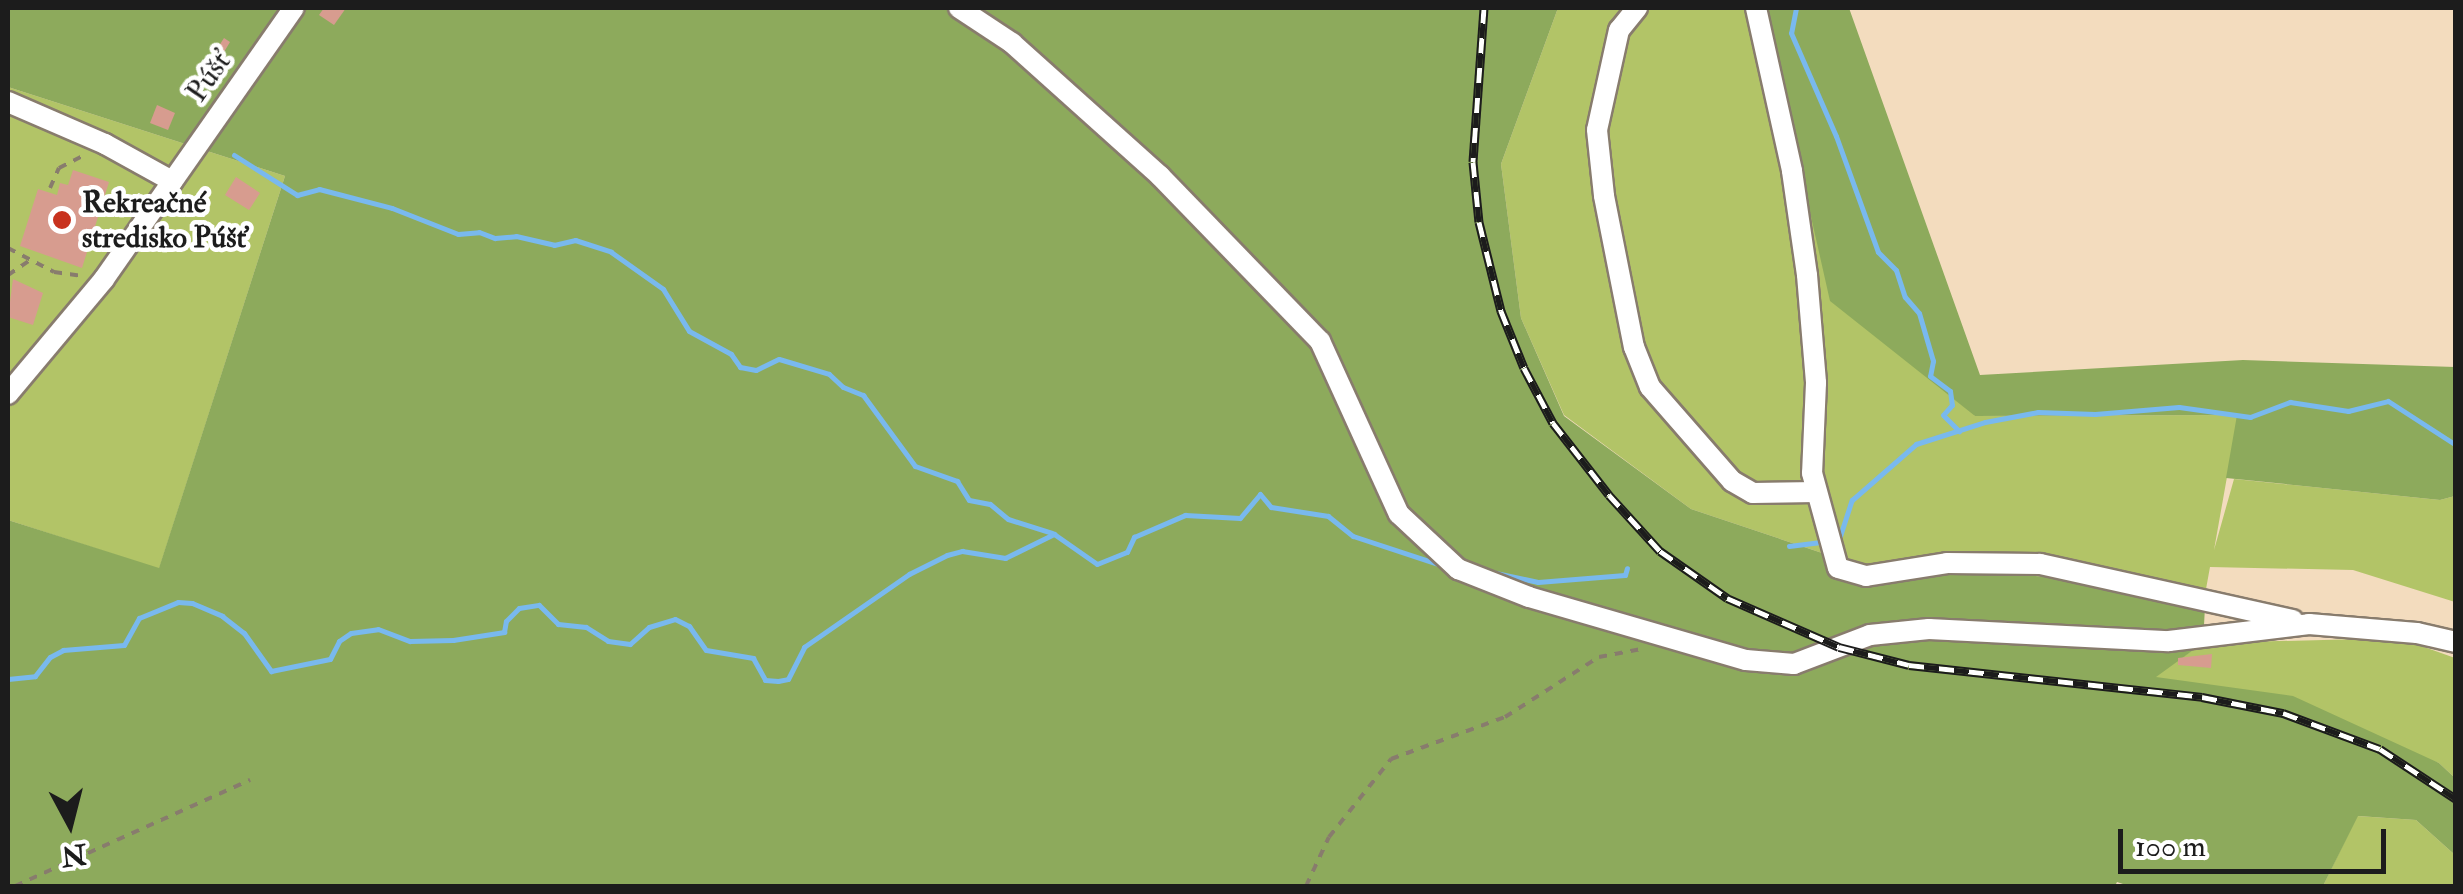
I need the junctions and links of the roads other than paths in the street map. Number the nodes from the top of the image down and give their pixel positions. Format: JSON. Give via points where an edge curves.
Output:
{"nodes":[{"id":1,"x":294,"y":8,"type":"edge"},
{"id":2,"x":959,"y":8,"type":"edge"},
{"id":3,"x":1637,"y":8,"type":"edge"},
{"id":4,"x":1756,"y":8,"type":"edge"},
{"id":5,"x":8,"y":102,"type":"edge"},
{"id":6,"x":172,"y":181,"type":"junction"},
{"id":7,"x":8,"y":394,"type":"edge"},
{"id":8,"x":1816,"y":492,"type":"junction"},
{"id":9,"x":2310,"y":624,"type":"junction"},
{"id":10,"x":2456,"y":642,"type":"edge"}],
"edges":[{"from":1,"to":6,"type":"lane","name":"Púšť"},
{"from":2,"to":9,"type":"lane","via":[[1012,44],[1160,176],[1320,341],[1399,514],[1458,569],[1529,597],[1746,660],[1794,664],[1870,635],[1930,629],[2169,641]]},
{"from":3,"to":8,"type":"lane","via":[[1619,30],[1596,130],[1634,347],[1650,387],[1732,480],[1752,493]]},
{"from":4,"to":8,"type":"lane","via":[[1807,275]]},
{"from":5,"to":6,"type":"lane"},
{"from":6,"to":7,"type":"lane","name":"Púšť","via":[[104,279]]},
{"from":8,"to":9,"type":"lane","via":[[1838,568],[1866,576],[1947,564],[2040,564]]},
{"from":9,"to":10,"type":"lane"}]}
